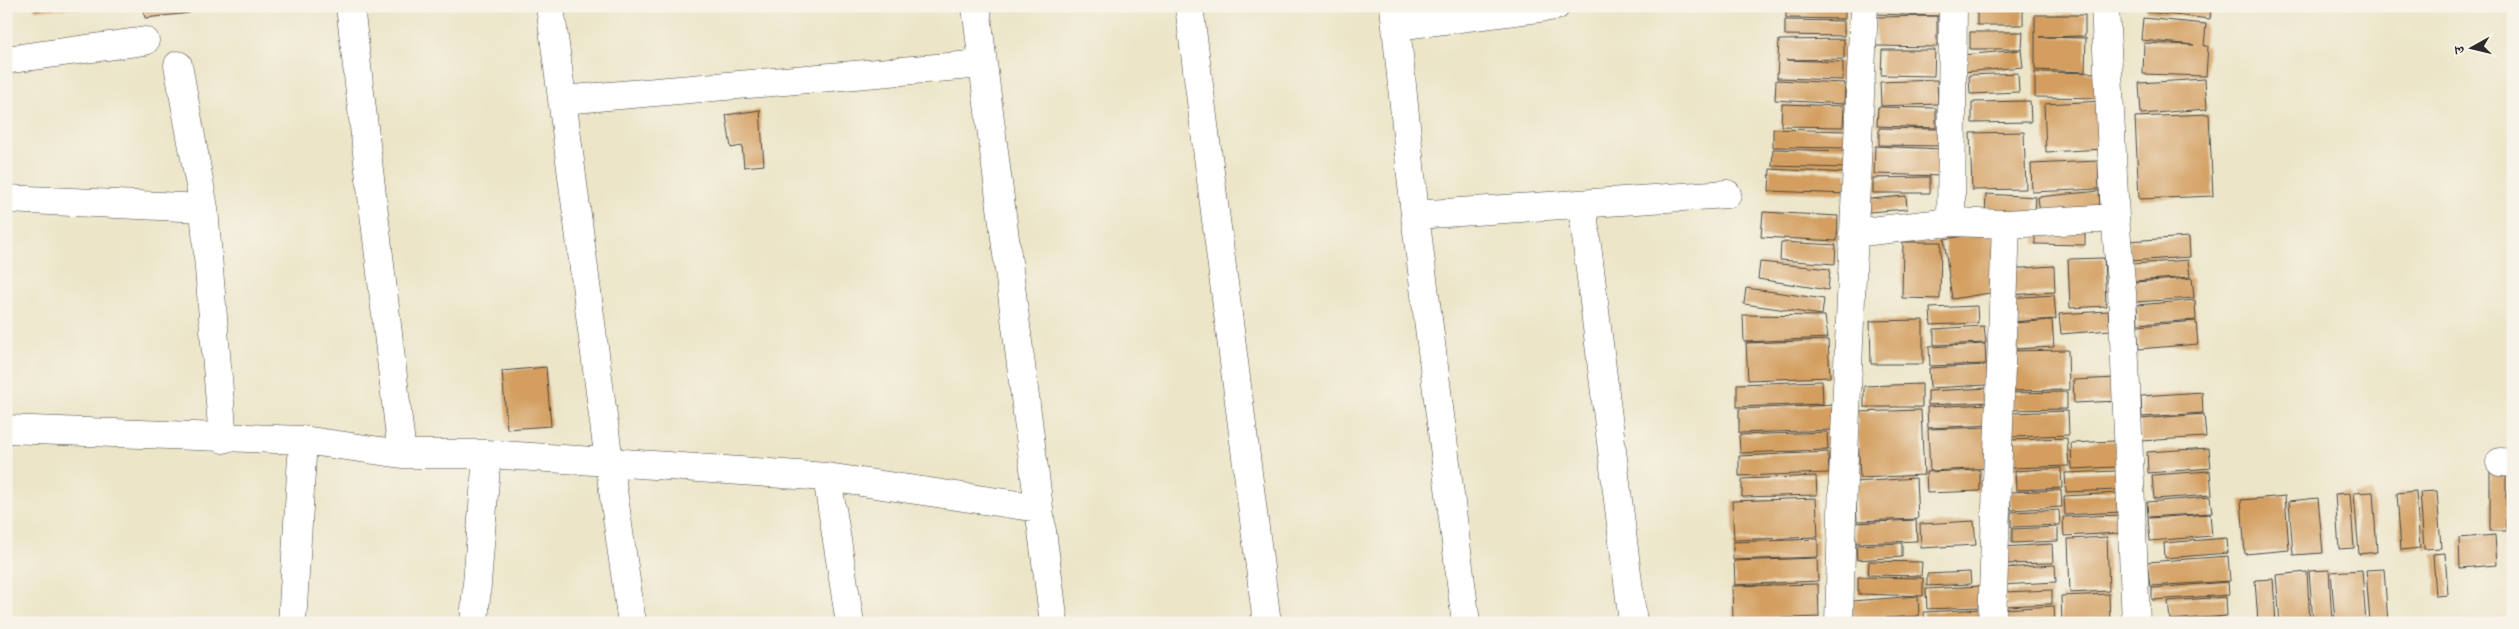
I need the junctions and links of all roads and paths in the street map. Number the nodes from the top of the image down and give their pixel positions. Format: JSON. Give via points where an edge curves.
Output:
{"nodes":[{"id":1,"x":350,"y":6,"type":"edge"},
{"id":2,"x":550,"y":6,"type":"edge"},
{"id":3,"x":976,"y":6,"type":"edge"},
{"id":4,"x":1189,"y":6,"type":"edge"},
{"id":5,"x":1556,"y":6,"type":"edge"},
{"id":6,"x":1864,"y":6,"type":"edge"},
{"id":7,"x":1953,"y":6,"type":"edge"},
{"id":8,"x":2105,"y":6,"type":"edge"},
{"id":9,"x":1395,"y":16,"type":"edge"},
{"id":10,"x":145,"y":41,"type":"dead end"},
{"id":11,"x":6,"y":58,"type":"edge"},
{"id":12,"x":983,"y":64,"type":"junction"},
{"id":13,"x":178,"y":65,"type":"dead end"},
{"id":14,"x":562,"y":100,"type":"junction"},
{"id":15,"x":1727,"y":194,"type":"dead end"},
{"id":16,"x":6,"y":199,"type":"edge"},
{"id":17,"x":1582,"y":204,"type":"junction"},
{"id":18,"x":204,"y":208,"type":"junction"},
{"id":19,"x":1415,"y":215,"type":"junction"},
{"id":20,"x":2115,"y":218,"type":"junction"},
{"id":21,"x":1951,"y":222,"type":"junction"},
{"id":22,"x":2006,"y":224,"type":"junction"},
{"id":23,"x":1853,"y":233,"type":"junction"},
{"id":24,"x":6,"y":429,"type":"edge"},
{"id":25,"x":223,"y":439,"type":"junction"},
{"id":26,"x":303,"y":440,"type":"junction"},
{"id":27,"x":402,"y":454,"type":"junction"},
{"id":28,"x":487,"y":454,"type":"junction"},
{"id":29,"x":609,"y":462,"type":"junction"},
{"id":30,"x":827,"y":477,"type":"junction"},
{"id":31,"x":1039,"y":508,"type":"junction"},
{"id":32,"x":292,"y":623,"type":"edge"},
{"id":33,"x":474,"y":623,"type":"edge"},
{"id":34,"x":632,"y":623,"type":"edge"},
{"id":35,"x":850,"y":623,"type":"edge"},
{"id":36,"x":1054,"y":623,"type":"edge"},
{"id":37,"x":1267,"y":623,"type":"edge"},
{"id":38,"x":1466,"y":623,"type":"edge"},
{"id":39,"x":1633,"y":623,"type":"edge"},
{"id":40,"x":1839,"y":623,"type":"edge"},
{"id":41,"x":1992,"y":623,"type":"edge"},
{"id":42,"x":2136,"y":623,"type":"edge"}],
"edges":[{"from":1,"to":27,"type":"street"},
{"from":2,"to":14,"type":"street"},
{"from":3,"to":12,"type":"street"},
{"from":4,"to":37,"type":"street"},
{"from":5,"to":9,"type":"street"},
{"from":6,"to":23,"type":"street"},
{"from":7,"to":21,"type":"street"},
{"from":8,"to":20,"type":"street"},
{"from":9,"to":19,"type":"street"},
{"from":10,"to":11,"type":"street"},
{"from":12,"to":14,"type":"street"},
{"from":12,"to":31,"type":"street"},
{"from":13,"to":18,"type":"street"},
{"from":14,"to":29,"type":"street"},
{"from":15,"to":17,"type":"street"},
{"from":16,"to":18,"type":"street"},
{"from":17,"to":19,"type":"street"},
{"from":17,"to":39,"type":"street"},
{"from":18,"to":25,"type":"street"},
{"from":19,"to":38,"type":"street"},
{"from":20,"to":22,"type":"street"},
{"from":20,"to":42,"type":"street","via":[[2123,302]]},
{"from":21,"to":22,"type":"street"},
{"from":21,"to":23,"type":"street"},
{"from":22,"to":41,"type":"street"},
{"from":23,"to":40,"type":"street"},
{"from":24,"to":25,"type":"street"},
{"from":25,"to":26,"type":"street"},
{"from":26,"to":27,"type":"street"},
{"from":26,"to":32,"type":"street"},
{"from":27,"to":28,"type":"street"},
{"from":28,"to":29,"type":"street"},
{"from":28,"to":33,"type":"street"},
{"from":29,"to":30,"type":"street"},
{"from":29,"to":34,"type":"street"},
{"from":30,"to":31,"type":"street"},
{"from":30,"to":35,"type":"street"},
{"from":31,"to":36,"type":"street"}]}
